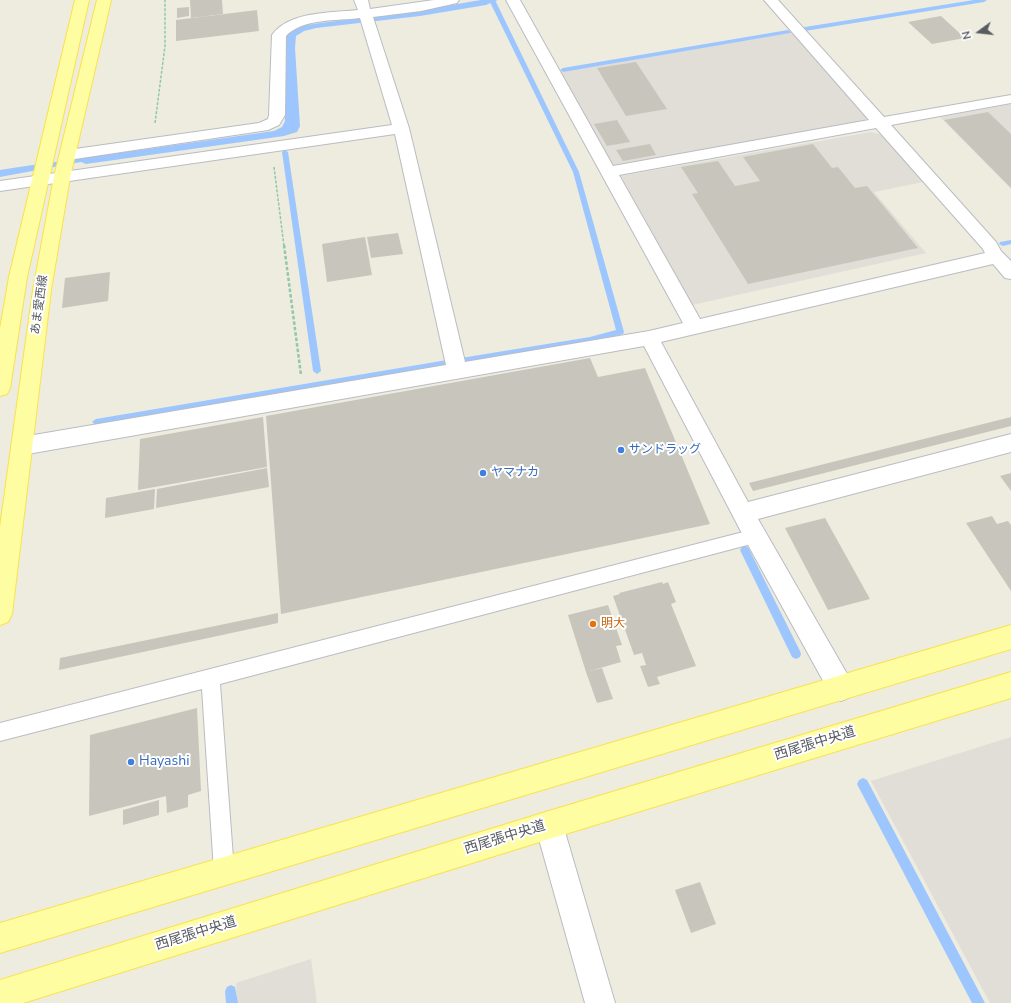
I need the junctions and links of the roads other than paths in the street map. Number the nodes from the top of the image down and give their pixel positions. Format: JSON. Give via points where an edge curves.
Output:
{"nodes":[{"id":1,"x":82,"y":0,"type":"edge"},
{"id":2,"x":104,"y":0,"type":"edge"},
{"id":3,"x":452,"y":0,"type":"edge"},
{"id":4,"x":513,"y":0,"type":"edge"},
{"id":5,"x":771,"y":0,"type":"edge"},
{"id":6,"x":365,"y":13,"type":"edge"},
{"id":7,"x":1011,"y":99,"type":"edge"},
{"id":8,"x":881,"y":123,"type":"junction"},
{"id":9,"x":401,"y":128,"type":"junction"},
{"id":10,"x":66,"y":163,"type":"junction"},
{"id":11,"x":610,"y":172,"type":"junction"},
{"id":12,"x":40,"y":180,"type":"junction"},
{"id":13,"x":0,"y":186,"type":"edge"},
{"id":14,"x":996,"y":257,"type":"junction"},
{"id":15,"x":1011,"y":273,"type":"edge"},
{"id":16,"x":694,"y":328,"type":"junction"},
{"id":17,"x":649,"y":338,"type":"junction"},
{"id":18,"x":457,"y":371,"type":"junction"},
{"id":19,"x":0,"y":388,"type":"edge"},
{"id":20,"x":1011,"y":443,"type":"edge"},
{"id":21,"x":22,"y":446,"type":"junction"},
{"id":22,"x":743,"y":512,"type":"junction"},
{"id":23,"x":755,"y":536,"type":"junction"},
{"id":24,"x":0,"y":614,"type":"edge"},
{"id":25,"x":1011,"y":637,"type":"edge"},
{"id":26,"x":210,"y":677,"type":"junction"},
{"id":27,"x":1011,"y":685,"type":"edge"},
{"id":28,"x":841,"y":688,"type":"junction"},
{"id":29,"x":0,"y":732,"type":"edge"},
{"id":30,"x":549,"y":825,"type":"junction"},
{"id":31,"x":224,"y":871,"type":"junction"},
{"id":32,"x":0,"y":938,"type":"edge"},
{"id":33,"x":0,"y":995,"type":"edge"},
{"id":34,"x":600,"y":1003,"type":"edge"}],
"edges":[{"from":1,"to":12,"type":"main road"},
{"from":2,"to":10,"type":"main road","name":"あま愛西線"},
{"from":3,"to":6,"type":"street","via":[[421,7]]},
{"from":4,"to":11,"type":"street"},
{"from":5,"to":8,"type":"street"},
{"from":6,"to":9,"type":"street"},
{"from":6,"to":10,"type":"street","via":[[307,20],[288,26],[279,35],[277,115],[274,122],[263,127],[153,143]]},
{"from":7,"to":8,"type":"street"},
{"from":8,"to":11,"type":"street"},
{"from":8,"to":14,"type":"street","via":[[990,246]]},
{"from":9,"to":10,"type":"street","via":[[271,147]]},
{"from":9,"to":18,"type":"street"},
{"from":10,"to":12,"type":"street"},
{"from":10,"to":21,"type":"main road","name":"あま愛西線","via":[[42,290]]},
{"from":11,"to":16,"type":"street"},
{"from":12,"to":13,"type":"street"},
{"from":12,"to":19,"type":"main road","via":[[18,277]]},
{"from":14,"to":15,"type":"street"},
{"from":14,"to":16,"type":"street"},
{"from":16,"to":17,"type":"street"},
{"from":17,"to":18,"type":"street"},
{"from":17,"to":22,"type":"street"},
{"from":18,"to":21,"type":"street"},
{"from":20,"to":22,"type":"street"},
{"from":21,"to":24,"type":"main road","name":"あま愛西線"},
{"from":22,"to":23,"type":"street"},
{"from":23,"to":26,"type":"lane"},
{"from":23,"to":28,"type":"street"},
{"from":25,"to":28,"type":"main road"},
{"from":26,"to":29,"type":"lane"},
{"from":26,"to":31,"type":"lane"},
{"from":27,"to":30,"type":"main road","name":"西尾張中央道"},
{"from":28,"to":31,"type":"main road"},
{"from":30,"to":33,"type":"main road","name":"西尾張中央道"},
{"from":30,"to":34,"type":"street"},
{"from":31,"to":32,"type":"main road"}]}
